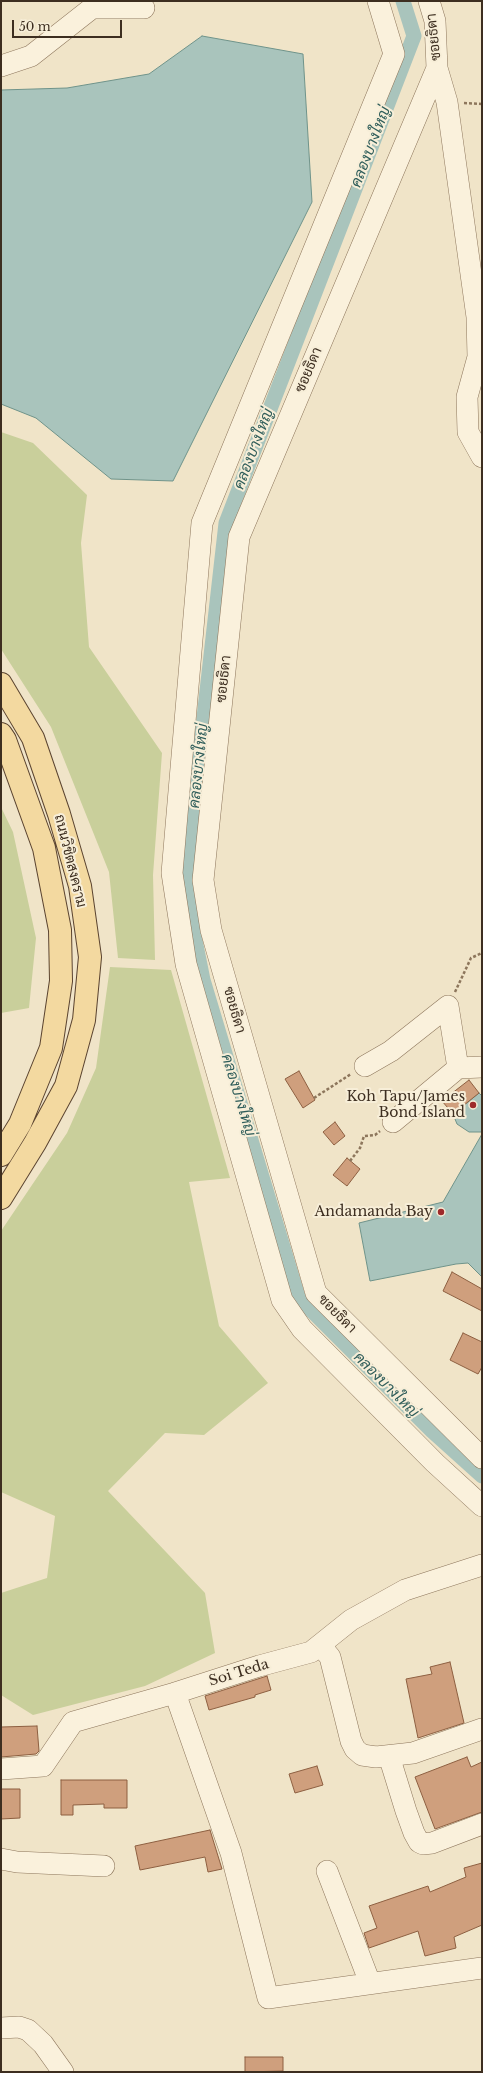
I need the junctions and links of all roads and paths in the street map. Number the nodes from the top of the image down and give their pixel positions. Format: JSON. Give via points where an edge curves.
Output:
{"nodes":[{"id":1,"x":378,"y":1,"type":"edge"},
{"id":2,"x":429,"y":1,"type":"edge"},
{"id":3,"x":144,"y":8,"type":"dead end"},
{"id":4,"x":1,"y":66,"type":"edge"},
{"id":5,"x":437,"y":68,"type":"junction"},
{"id":6,"x":482,"y":457,"type":"edge"},
{"id":7,"x":1,"y":684,"type":"edge"},
{"id":8,"x":1,"y":734,"type":"edge"},
{"id":9,"x":482,"y":954,"type":"edge"},
{"id":10,"x":448,"y":1006,"type":"junction"},
{"id":11,"x":365,"y":1066,"type":"joint"},
{"id":12,"x":482,"y":1067,"type":"edge"},
{"id":13,"x":458,"y":1068,"type":"junction"},
{"id":14,"x":314,"y":1098,"type":"dead end"},
{"id":15,"x":393,"y":1122,"type":"joint"},
{"id":16,"x":1,"y":1155,"type":"edge"},
{"id":17,"x":350,"y":1161,"type":"dead end"},
{"id":18,"x":1,"y":1198,"type":"edge"},
{"id":19,"x":482,"y":1458,"type":"edge"},
{"id":20,"x":482,"y":1506,"type":"edge"},
{"id":21,"x":482,"y":1565,"type":"edge"},
{"id":22,"x":320,"y":1645,"type":"junction"},
{"id":23,"x":175,"y":1693,"type":"junction"},
{"id":24,"x":482,"y":1729,"type":"edge"},
{"id":25,"x":389,"y":1756,"type":"junction"},
{"id":26,"x":1,"y":1769,"type":"edge"},
{"id":27,"x":482,"y":1824,"type":"edge"},
{"id":28,"x":1,"y":1859,"type":"edge"},
{"id":29,"x":104,"y":1866,"type":"dead end"},
{"id":30,"x":327,"y":1870,"type":"dead end"},
{"id":31,"x":482,"y":1968,"type":"edge"},
{"id":32,"x":370,"y":1983,"type":"junction"},
{"id":33,"x":1,"y":2028,"type":"edge"},
{"id":34,"x":63,"y":2072,"type":"edge"}],
"edges":[{"from":1,"to":20,"type":"street","via":[[394,54],[202,523],[172,873],[186,964],[282,1300],[302,1329],[435,1464]]},
{"from":2,"to":5,"type":"street","name":"ซอยธิดา","via":[[435,21]]},
{"from":3,"to":4,"type":"street","via":[[92,8],[31,56]]},
{"from":5,"to":6,"type":"street","via":[[447,102],[478,317],[478,357],[467,397],[468,432]]},
{"from":5,"to":19,"type":"street","name":"ซอยธิดา","via":[[239,538],[203,880],[211,930],[316,1293]]},
{"from":7,"to":18,"type":"main road","name":"ถนนวิชิตสงคราม","via":[[33,738],[59,814],[80,886],[90,957],[84,1020],[66,1086]]},
{"from":8,"to":16,"type":"main road","name":"ถนนวิชิตสงคราม","via":[[44,848],[60,930],[61,981],[50,1048],[20,1124]]},
{"from":9,"to":10,"type":"path","via":[[471,958]]},
{"from":10,"to":11,"type":"street","via":[[391,1051]]},
{"from":10,"to":13,"type":"street"},
{"from":11,"to":14,"type":"path"},
{"from":12,"to":13,"type":"street"},
{"from":13,"to":15,"type":"street"},
{"from":15,"to":17,"type":"path","via":[[375,1135],[364,1136],[360,1148]]},
{"from":21,"to":22,"type":"street","name":"Soi Teda","via":[[405,1590],[351,1620]]},
{"from":22,"to":23,"type":"street","name":"Soi Teda","via":[[311,1652]]},
{"from":22,"to":25,"type":"street","via":[[330,1657],[354,1749],[367,1757]]},
{"from":23,"to":26,"type":"street","name":"Soi Teda","via":[[73,1722],[43,1766]]},
{"from":23,"to":32,"type":"street","via":[[231,1853],[268,1998]]},
{"from":24,"to":25,"type":"street","via":[[422,1750]]},
{"from":25,"to":27,"type":"street","via":[[414,1834],[419,1842],[432,1843]]},
{"from":28,"to":29,"type":"street"},
{"from":30,"to":32,"type":"street"},
{"from":31,"to":32,"type":"street"},
{"from":33,"to":34,"type":"street","via":[[19,2027],[28,2030],[43,2044]]}]}
